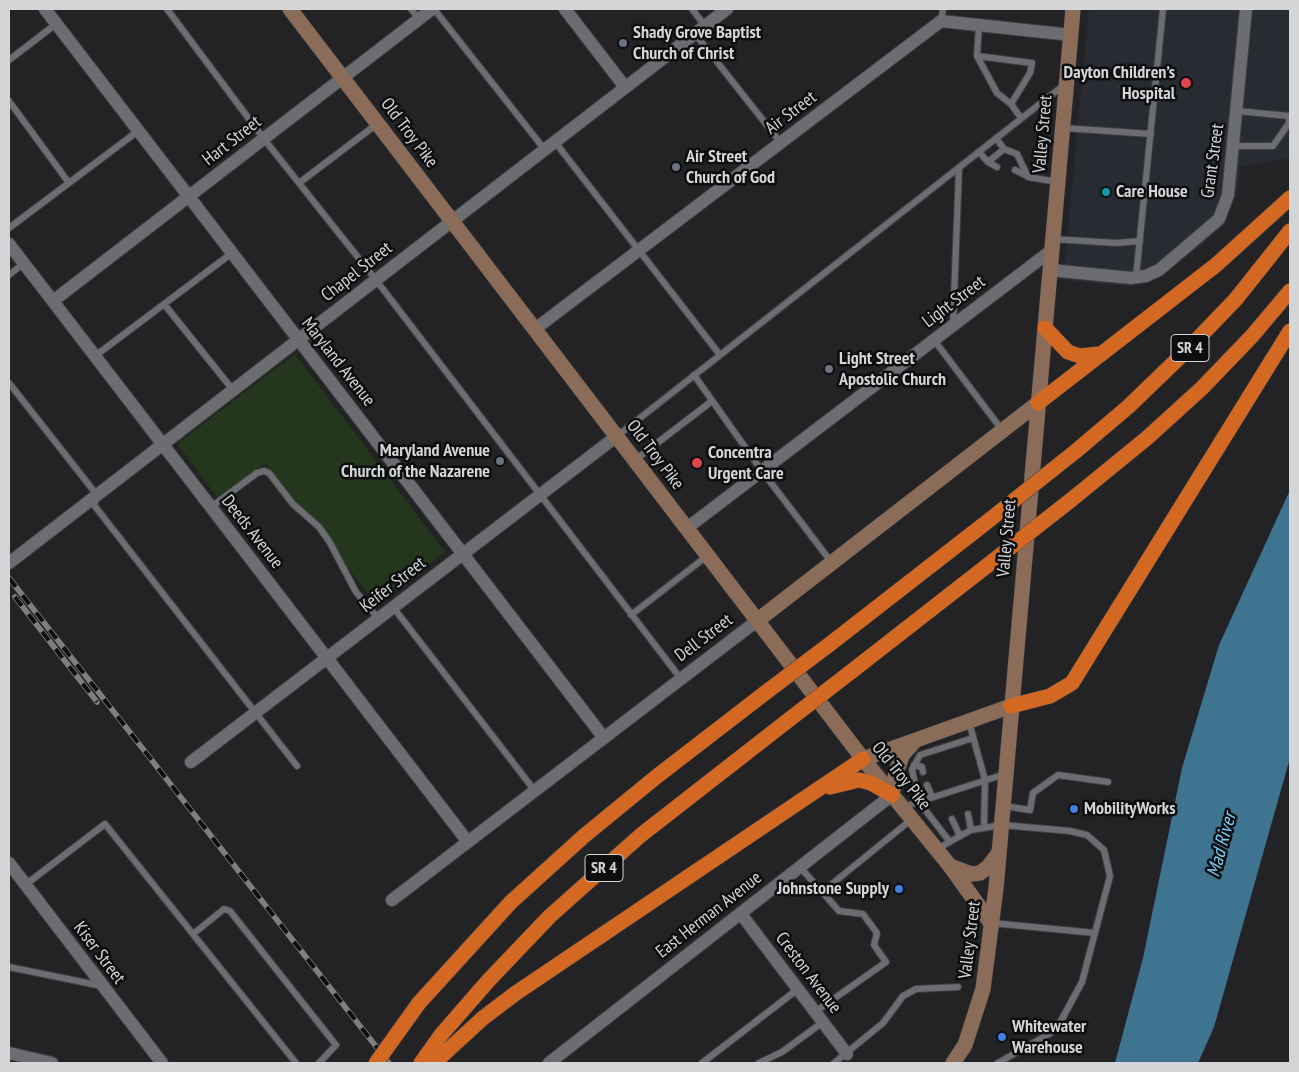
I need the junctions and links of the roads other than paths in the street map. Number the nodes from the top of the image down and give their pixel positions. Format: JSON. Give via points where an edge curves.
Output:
{"nodes":[{"id":1,"x":45,"y":9,"type":"edge"},
{"id":2,"x":167,"y":9,"type":"edge"},
{"id":3,"x":290,"y":9,"type":"edge"},
{"id":4,"x":433,"y":9,"type":"edge"},
{"id":5,"x":565,"y":9,"type":"edge"},
{"id":6,"x":692,"y":9,"type":"edge"},
{"id":7,"x":727,"y":9,"type":"edge"},
{"id":8,"x":1073,"y":9,"type":"edge"},
{"id":9,"x":1163,"y":9,"type":"edge"},
{"id":10,"x":1246,"y":9,"type":"edge"},
{"id":11,"x":415,"y":14,"type":"edge"},
{"id":12,"x":942,"y":15,"type":"edge"},
{"id":13,"x":56,"y":24,"type":"junction"},
{"id":14,"x":979,"y":25,"type":"junction"},
{"id":15,"x":700,"y":30,"type":"junction"},
{"id":16,"x":1071,"y":35,"type":"junction"},
{"id":17,"x":976,"y":56,"type":"junction"},
{"id":18,"x":9,"y":60,"type":"edge"},
{"id":19,"x":343,"y":78,"type":"junction"},
{"id":20,"x":1067,"y":82,"type":"junction"},
{"id":21,"x":625,"y":87,"type":"junction"},
{"id":22,"x":9,"y":102,"type":"edge"},
{"id":23,"x":1011,"y":104,"type":"junction"},
{"id":24,"x":1237,"y":111,"type":"junction"},
{"id":25,"x":1021,"y":118,"type":"junction"},
{"id":26,"x":378,"y":123,"type":"junction"},
{"id":27,"x":1062,"y":128,"type":"junction"},
{"id":28,"x":138,"y":131,"type":"junction"},
{"id":29,"x":1151,"y":134,"type":"junction"},
{"id":30,"x":996,"y":138,"type":"junction"},
{"id":31,"x":264,"y":139,"type":"junction"},
{"id":32,"x":555,"y":142,"type":"junction"},
{"id":33,"x":781,"y":143,"type":"junction"},
{"id":34,"x":1234,"y":146,"type":"junction"},
{"id":35,"x":1004,"y":149,"type":"junction"},
{"id":36,"x":545,"y":150,"type":"junction"},
{"id":37,"x":979,"y":152,"type":"junction"},
{"id":38,"x":988,"y":162,"type":"junction"},
{"id":39,"x":997,"y":167,"type":"dead end"},
{"id":40,"x":959,"y":168,"type":"junction"},
{"id":41,"x":1015,"y":170,"type":"dead end"},
{"id":42,"x":1028,"y":176,"type":"junction"},
{"id":43,"x":1058,"y":182,"type":"junction"},
{"id":44,"x":69,"y":183,"type":"junction"},
{"id":45,"x":299,"y":183,"type":"junction"},
{"id":46,"x":189,"y":196,"type":"junction"},
{"id":47,"x":1290,"y":198,"type":"edge"},
{"id":48,"x":452,"y":221,"type":"junction"},
{"id":49,"x":9,"y":228,"type":"edge"},
{"id":50,"x":1290,"y":230,"type":"edge"},
{"id":51,"x":1140,"y":241,"type":"junction"},
{"id":52,"x":9,"y":244,"type":"edge"},
{"id":53,"x":1052,"y":244,"type":"junction"},
{"id":54,"x":639,"y":250,"type":"junction"},
{"id":55,"x":232,"y":253,"type":"junction"},
{"id":56,"x":24,"y":263,"type":"junction"},
{"id":57,"x":1050,"y":270,"type":"junction"},
{"id":58,"x":9,"y":275,"type":"edge"},
{"id":59,"x":1136,"y":278,"type":"junction"},
{"id":60,"x":376,"y":280,"type":"junction"},
{"id":61,"x":1290,"y":291,"type":"edge"},
{"id":62,"x":53,"y":301,"type":"junction"},
{"id":63,"x":164,"y":304,"type":"junction"},
{"id":64,"x":953,"y":325,"type":"junction"},
{"id":65,"x":1045,"y":328,"type":"junction"},
{"id":66,"x":535,"y":329,"type":"junction"},
{"id":67,"x":1290,"y":331,"type":"edge"},
{"id":68,"x":299,"y":339,"type":"junction"},
{"id":69,"x":934,"y":340,"type":"junction"},
{"id":70,"x":1101,"y":354,"type":"junction"},
{"id":71,"x":720,"y":355,"type":"junction"},
{"id":72,"x":95,"y":356,"type":"junction"},
{"id":73,"x":694,"y":375,"type":"junction"},
{"id":74,"x":9,"y":383,"type":"edge"},
{"id":75,"x":233,"y":390,"type":"junction"},
{"id":76,"x":712,"y":401,"type":"junction"},
{"id":77,"x":1038,"y":403,"type":"junction"},
{"id":78,"x":1002,"y":430,"type":"junction"},
{"id":79,"x":617,"y":436,"type":"junction"},
{"id":80,"x":163,"y":444,"type":"junction"},
{"id":81,"x":635,"y":460,"type":"junction"},
{"id":82,"x":762,"y":471,"type":"junction"},
{"id":83,"x":97,"y":495,"type":"junction"},
{"id":84,"x":538,"y":495,"type":"junction"},
{"id":85,"x":211,"y":507,"type":"junction"},
{"id":86,"x":687,"y":528,"type":"junction"},
{"id":87,"x":463,"y":553,"type":"junction"},
{"id":88,"x":708,"y":556,"type":"junction"},
{"id":89,"x":832,"y":562,"type":"junction"},
{"id":90,"x":9,"y":563,"type":"edge"},
{"id":91,"x":393,"y":607,"type":"junction"},
{"id":92,"x":631,"y":615,"type":"junction"},
{"id":93,"x":378,"y":618,"type":"junction"},
{"id":94,"x":758,"y":620,"type":"junction"},
{"id":95,"x":327,"y":658,"type":"junction"},
{"id":96,"x":680,"y":679,"type":"junction"},
{"id":97,"x":1011,"y":706,"type":"junction"},
{"id":98,"x":256,"y":712,"type":"junction"},
{"id":99,"x":968,"y":720,"type":"junction"},
{"id":100,"x":604,"y":738,"type":"junction"},
{"id":101,"x":973,"y":738,"type":"junction"},
{"id":102,"x":916,"y":740,"type":"junction"},
{"id":103,"x":863,"y":758,"type":"junction"},
{"id":104,"x":191,"y":762,"type":"dead end"},
{"id":105,"x":914,"y":765,"type":"junction"},
{"id":106,"x":297,"y":766,"type":"dead end"},
{"id":107,"x":923,"y":772,"type":"dead end"},
{"id":108,"x":1005,"y":774,"type":"junction"},
{"id":109,"x":985,"y":780,"type":"junction"},
{"id":110,"x":1108,"y":782,"type":"dead end"},
{"id":111,"x":927,"y":785,"type":"dead end"},
{"id":112,"x":535,"y":790,"type":"junction"},
{"id":113,"x":814,"y":793,"type":"junction"},
{"id":114,"x":892,"y":795,"type":"junction"},
{"id":115,"x":932,"y":797,"type":"junction"},
{"id":116,"x":919,"y":802,"type":"junction"},
{"id":117,"x":1003,"y":806,"type":"junction"},
{"id":118,"x":902,"y":808,"type":"junction"},
{"id":119,"x":968,"y":814,"type":"dead end"},
{"id":120,"x":952,"y":819,"type":"dead end"},
{"id":121,"x":912,"y":820,"type":"junction"},
{"id":122,"x":1002,"y":825,"type":"junction"},
{"id":123,"x":984,"y":826,"type":"junction"},
{"id":124,"x":971,"y":830,"type":"junction"},
{"id":125,"x":960,"y":836,"type":"junction"},
{"id":126,"x":468,"y":842,"type":"junction"},
{"id":127,"x":950,"y":842,"type":"junction"},
{"id":128,"x":937,"y":850,"type":"junction"},
{"id":129,"x":999,"y":852,"type":"junction"},
{"id":130,"x":9,"y":863,"type":"edge"},
{"id":131,"x":950,"y":866,"type":"junction"},
{"id":132,"x":800,"y":867,"type":"junction"},
{"id":133,"x":25,"y":885,"type":"junction"},
{"id":134,"x":822,"y":892,"type":"junction"},
{"id":135,"x":392,"y":900,"type":"dead end"},
{"id":136,"x":741,"y":914,"type":"junction"},
{"id":137,"x":991,"y":923,"type":"junction"},
{"id":138,"x":1095,"y":933,"type":"junction"},
{"id":139,"x":193,"y":934,"type":"junction"},
{"id":140,"x":9,"y":967,"type":"edge"},
{"id":141,"x":103,"y":987,"type":"junction"},
{"id":142,"x":958,"y":987,"type":"dead end"},
{"id":143,"x":798,"y":989,"type":"junction"},
{"id":144,"x":819,"y":1017,"type":"junction"},
{"id":145,"x":445,"y":1042,"type":"junction"},
{"id":146,"x":9,"y":1053,"type":"edge"},
{"id":147,"x":847,"y":1054,"type":"junction"},
{"id":148,"x":52,"y":1063,"type":"edge"},
{"id":149,"x":162,"y":1063,"type":"edge"},
{"id":150,"x":296,"y":1063,"type":"edge"},
{"id":151,"x":319,"y":1063,"type":"edge"},
{"id":152,"x":376,"y":1063,"type":"edge"},
{"id":153,"x":421,"y":1063,"type":"edge"},
{"id":154,"x":434,"y":1063,"type":"edge"},
{"id":155,"x":549,"y":1063,"type":"edge"},
{"id":156,"x":702,"y":1063,"type":"edge"},
{"id":157,"x":759,"y":1063,"type":"edge"},
{"id":158,"x":834,"y":1063,"type":"edge"},
{"id":159,"x":953,"y":1063,"type":"edge"},
{"id":160,"x":998,"y":1063,"type":"edge"}],
"edges":[{"from":1,"to":13,"type":"street","name":"Maryland Avenue"},
{"from":2,"to":31,"type":"lane"},
{"from":3,"to":19,"type":"main road","name":"Old Troy Pike"},
{"from":4,"to":11,"type":"street","name":"Hart Street"},
{"from":4,"to":36,"type":"lane"},
{"from":5,"to":21,"type":"street"},
{"from":6,"to":15,"type":"lane"},
{"from":7,"to":15,"type":"street","name":"Chapel Street"},
{"from":8,"to":16,"type":"main road","name":"Valley Street"},
{"from":9,"to":29,"type":"lane"},
{"from":10,"to":24,"type":"street","name":"Grant Street"},
{"from":11,"to":19,"type":"street","name":"Hart Street"},
{"from":12,"to":14,"type":"street","name":"Air Street"},
{"from":12,"to":33,"type":"street","name":"Air Street"},
{"from":13,"to":18,"type":"lane"},
{"from":13,"to":28,"type":"street","name":"Maryland Avenue"},
{"from":14,"to":16,"type":"street","name":"Air Street"},
{"from":14,"to":17,"type":"lane"},
{"from":15,"to":21,"type":"street","name":"Chapel Street"},
{"from":15,"to":33,"type":"lane"},
{"from":16,"to":20,"type":"main road","name":"Valley Street"},
{"from":17,"to":23,"type":"lane","via":[[997,93]]},
{"from":17,"to":23,"type":"lane","via":[[1032,63]]},
{"from":19,"to":26,"type":"main road","name":"Old Troy Pike"},
{"from":19,"to":31,"type":"street","name":"Hart Street"},
{"from":20,"to":25,"type":"lane"},
{"from":20,"to":27,"type":"main road","name":"Valley Street"},
{"from":21,"to":32,"type":"street","name":"Chapel Street"},
{"from":22,"to":44,"type":"lane"},
{"from":23,"to":25,"type":"lane"},
{"from":24,"to":34,"type":"street","name":"Grant Street"},
{"from":24,"to":34,"type":"lane","via":[[1289,116],[1289,123],[1273,146]]},
{"from":25,"to":30,"type":"lane"},
{"from":26,"to":45,"type":"lane"},
{"from":26,"to":48,"type":"main road","name":"Old Troy Pike"},
{"from":27,"to":29,"type":"lane"},
{"from":27,"to":43,"type":"main road","name":"Valley Street"},
{"from":28,"to":44,"type":"lane"},
{"from":28,"to":46,"type":"street","name":"Maryland Avenue"},
{"from":29,"to":51,"type":"lane"},
{"from":30,"to":35,"type":"lane"},
{"from":30,"to":37,"type":"lane"},
{"from":31,"to":45,"type":"lane"},
{"from":31,"to":46,"type":"street","name":"Hart Street"},
{"from":32,"to":36,"type":"street","name":"Chapel Street"},
{"from":32,"to":54,"type":"lane"},
{"from":33,"to":54,"type":"street","name":"Air Street"},
{"from":34,"to":59,"type":"street","name":"Grant Street","via":[[1228,195],[1219,219],[1159,270]]},
{"from":35,"to":38,"type":"lane"},
{"from":35,"to":42,"type":"lane","via":[[1016,154]]},
{"from":36,"to":48,"type":"street","name":"Chapel Street"},
{"from":37,"to":38,"type":"lane"},
{"from":37,"to":40,"type":"lane"},
{"from":38,"to":39,"type":"lane"},
{"from":40,"to":64,"type":"lane"},
{"from":40,"to":71,"type":"lane"},
{"from":41,"to":42,"type":"lane"},
{"from":42,"to":43,"type":"lane"},
{"from":43,"to":53,"type":"main road","name":"Valley Street"},
{"from":44,"to":49,"type":"lane"},
{"from":45,"to":60,"type":"lane"},
{"from":46,"to":55,"type":"street","name":"Maryland Avenue"},
{"from":46,"to":62,"type":"street","name":"Hart Street"},
{"from":47,"to":70,"type":"highway","via":[[1216,265]]},
{"from":48,"to":60,"type":"street","name":"Chapel Street"},
{"from":48,"to":66,"type":"main road","name":"Old Troy Pike"},
{"from":50,"to":152,"type":"highway","number":"SR 4","bridge":true,"via":[[1236,299],[1128,407],[982,525],[656,777],[511,902],[419,1003]]},
{"from":51,"to":53,"type":"lane"},
{"from":51,"to":59,"type":"lane"},
{"from":52,"to":56,"type":"street","name":"Deeds Avenue"},
{"from":53,"to":57,"type":"main road","name":"Valley Street"},
{"from":53,"to":64,"type":"street","name":"Light Street"},
{"from":54,"to":66,"type":"street","name":"Air Street"},
{"from":54,"to":71,"type":"lane"},
{"from":55,"to":63,"type":"lane"},
{"from":55,"to":68,"type":"street","name":"Maryland Avenue"},
{"from":56,"to":58,"type":"lane"},
{"from":56,"to":62,"type":"street","name":"Deeds Avenue"},
{"from":57,"to":59,"type":"street","name":"Grant Street"},
{"from":57,"to":65,"type":"main road","name":"Valley Street"},
{"from":60,"to":68,"type":"street","name":"Chapel Street"},
{"from":60,"to":84,"type":"lane"},
{"from":61,"to":145,"type":"highway","number":"SR 4","bridge":true,"via":[[1202,388],[1147,438],[641,836],[550,916],[488,981]]},
{"from":62,"to":72,"type":"street","name":"Deeds Avenue"},
{"from":63,"to":72,"type":"lane"},
{"from":63,"to":75,"type":"lane"},
{"from":64,"to":69,"type":"street","name":"Light Street"},
{"from":65,"to":70,"type":"highway","via":[[1068,352],[1080,356]]},
{"from":65,"to":77,"type":"main road","name":"Valley Street"},
{"from":66,"to":79,"type":"main road","name":"Old Troy Pike"},
{"from":67,"to":97,"type":"highway","via":[[1072,683],[1050,696]]},
{"from":68,"to":75,"type":"street","name":"Chapel Street"},
{"from":68,"to":87,"type":"street","name":"Maryland Avenue"},
{"from":69,"to":78,"type":"lane"},
{"from":69,"to":82,"type":"street","name":"Light Street"},
{"from":70,"to":77,"type":"highway"},
{"from":71,"to":73,"type":"lane"},
{"from":72,"to":80,"type":"street","name":"Deeds Avenue"},
{"from":73,"to":76,"type":"lane"},
{"from":73,"to":79,"type":"lane"},
{"from":74,"to":83,"type":"lane"},
{"from":75,"to":80,"type":"street","name":"Chapel Street"},
{"from":76,"to":81,"type":"lane"},
{"from":76,"to":82,"type":"lane"},
{"from":77,"to":78,"type":"main road","name":"Dell Street"},
{"from":77,"to":97,"type":"main road","name":"Valley Street"},
{"from":78,"to":89,"type":"main road","name":"Dell Street"},
{"from":79,"to":81,"type":"main road","name":"Old Troy Pike"},
{"from":79,"to":84,"type":"street","name":"Keifer Street"},
{"from":80,"to":83,"type":"street","name":"Chapel Street"},
{"from":80,"to":85,"type":"street","name":"Deeds Avenue"},
{"from":81,"to":86,"type":"main road","name":"Old Troy Pike"},
{"from":82,"to":86,"type":"street","name":"Light Street"},
{"from":82,"to":89,"type":"lane"},
{"from":83,"to":90,"type":"street","name":"Chapel Street"},
{"from":83,"to":98,"type":"lane","via":[[94,505]]},
{"from":84,"to":87,"type":"street","name":"Keifer Street"},
{"from":84,"to":92,"type":"lane"},
{"from":85,"to":93,"type":"lane","via":[[257,473],[269,473],[293,504],[319,527],[356,592]]},
{"from":85,"to":95,"type":"street","name":"Deeds Avenue"},
{"from":86,"to":88,"type":"main road","name":"Old Troy Pike"},
{"from":87,"to":91,"type":"street","name":"Keifer Street"},
{"from":87,"to":100,"type":"street","name":"Maryland Avenue"},
{"from":88,"to":92,"type":"lane"},
{"from":88,"to":94,"type":"main road","name":"Old Troy Pike"},
{"from":89,"to":94,"type":"main road","name":"Dell Street"},
{"from":91,"to":93,"type":"street","name":"Keifer Street"},
{"from":91,"to":112,"type":"lane"},
{"from":92,"to":96,"type":"lane"},
{"from":93,"to":95,"type":"street","name":"Keifer Street"},
{"from":94,"to":96,"type":"street","name":"Dell Street"},
{"from":94,"to":103,"type":"main road","name":"Old Troy Pike"},
{"from":95,"to":98,"type":"street","name":"Keifer Street"},
{"from":95,"to":126,"type":"street","name":"Deeds Avenue"},
{"from":96,"to":100,"type":"street","name":"Dell Street"},
{"from":97,"to":99,"type":"main road"},
{"from":97,"to":108,"type":"main road","name":"Valley Street"},
{"from":98,"to":104,"type":"street","name":"Keifer Street"},
{"from":98,"to":106,"type":"lane"},
{"from":99,"to":101,"type":"lane"},
{"from":99,"to":102,"type":"main road"},
{"from":100,"to":112,"type":"street","name":"Dell Street"},
{"from":101,"to":105,"type":"lane","via":[[920,755]]},
{"from":101,"to":109,"type":"lane"},
{"from":102,"to":103,"type":"main road"},
{"from":102,"to":114,"type":"main road","via":[[903,754]]},
{"from":103,"to":113,"type":"highway"},
{"from":103,"to":114,"type":"main road","name":"Old Troy Pike"},
{"from":105,"to":107,"type":"lane","via":[[922,767]]},
{"from":105,"to":116,"type":"lane","via":[[912,770]]},
{"from":108,"to":109,"type":"lane"},
{"from":108,"to":117,"type":"main road","name":"Valley Street"},
{"from":109,"to":115,"type":"lane","via":[[964,790]]},
{"from":109,"to":123,"type":"lane"},
{"from":110,"to":117,"type":"lane","via":[[1058,775],[1033,793],[1030,810]]},
{"from":111,"to":115,"type":"lane"},
{"from":112,"to":126,"type":"street","name":"Dell Street"},
{"from":113,"to":114,"type":"highway","via":[[859,780]]},
{"from":113,"to":145,"type":"highway"},
{"from":114,"to":118,"type":"main road","name":"Old Troy Pike"},
{"from":114,"to":132,"type":"street","name":"East Herman Avenue"},
{"from":115,"to":116,"type":"lane"},
{"from":116,"to":118,"type":"lane"},
{"from":116,"to":127,"type":"lane"},
{"from":117,"to":122,"type":"main road","name":"Valley Street"},
{"from":118,"to":121,"type":"main road","name":"Old Troy Pike"},
{"from":119,"to":124,"type":"lane"},
{"from":120,"to":125,"type":"lane"},
{"from":121,"to":128,"type":"main road","name":"Old Troy Pike"},
{"from":121,"to":134,"type":"lane"},
{"from":122,"to":123,"type":"lane"},
{"from":122,"to":129,"type":"main road","name":"Valley Street"},
{"from":122,"to":138,"type":"lane","via":[[1087,835],[1104,850],[1110,876]]},
{"from":123,"to":124,"type":"lane"},
{"from":124,"to":125,"type":"lane"},
{"from":125,"to":127,"type":"lane"},
{"from":126,"to":135,"type":"street","name":"Dell Street"},
{"from":127,"to":128,"type":"lane"},
{"from":128,"to":131,"type":"main road","name":"Old Troy Pike"},
{"from":129,"to":131,"type":"main road","via":[[988,868],[980,873],[971,874]]},
{"from":129,"to":137,"type":"main road","name":"Valley Street"},
{"from":130,"to":133,"type":"street","name":"Kiser Street"},
{"from":131,"to":137,"type":"main road","name":"Old Troy Pike"},
{"from":132,"to":134,"type":"lane"},
{"from":132,"to":136,"type":"street","name":"East Herman Avenue"},
{"from":133,"to":139,"type":"lane","via":[[105,824]]},
{"from":133,"to":141,"type":"street","name":"Kiser Street"},
{"from":134,"to":144,"type":"lane","via":[[839,911],[863,914],[877,934],[874,945],[886,962]]},
{"from":136,"to":143,"type":"street","name":"Creston Avenue"},
{"from":136,"to":155,"type":"street","name":"East Herman Avenue"},
{"from":137,"to":138,"type":"lane"},
{"from":137,"to":159,"type":"main road","name":"Valley Street","via":[[983,989],[965,1045]]},
{"from":138,"to":160,"type":"lane","via":[[1082,982],[1056,1030]]},
{"from":139,"to":150,"type":"lane"},
{"from":139,"to":151,"type":"lane","via":[[224,909],[230,911],[336,1045]]},
{"from":140,"to":141,"type":"lane"},
{"from":141,"to":149,"type":"street","name":"Kiser Street"},
{"from":142,"to":147,"type":"lane","via":[[916,989],[903,996],[883,1024]]},
{"from":143,"to":144,"type":"street","name":"Creston Avenue"},
{"from":143,"to":156,"type":"lane"},
{"from":144,"to":147,"type":"street","name":"Creston Avenue"},
{"from":144,"to":157,"type":"lane","via":[[782,1052]]},
{"from":145,"to":153,"type":"highway","number":"SR 4"},
{"from":145,"to":154,"type":"highway"},
{"from":146,"to":148,"type":"street"},
{"from":147,"to":158,"type":"lane"}]}
